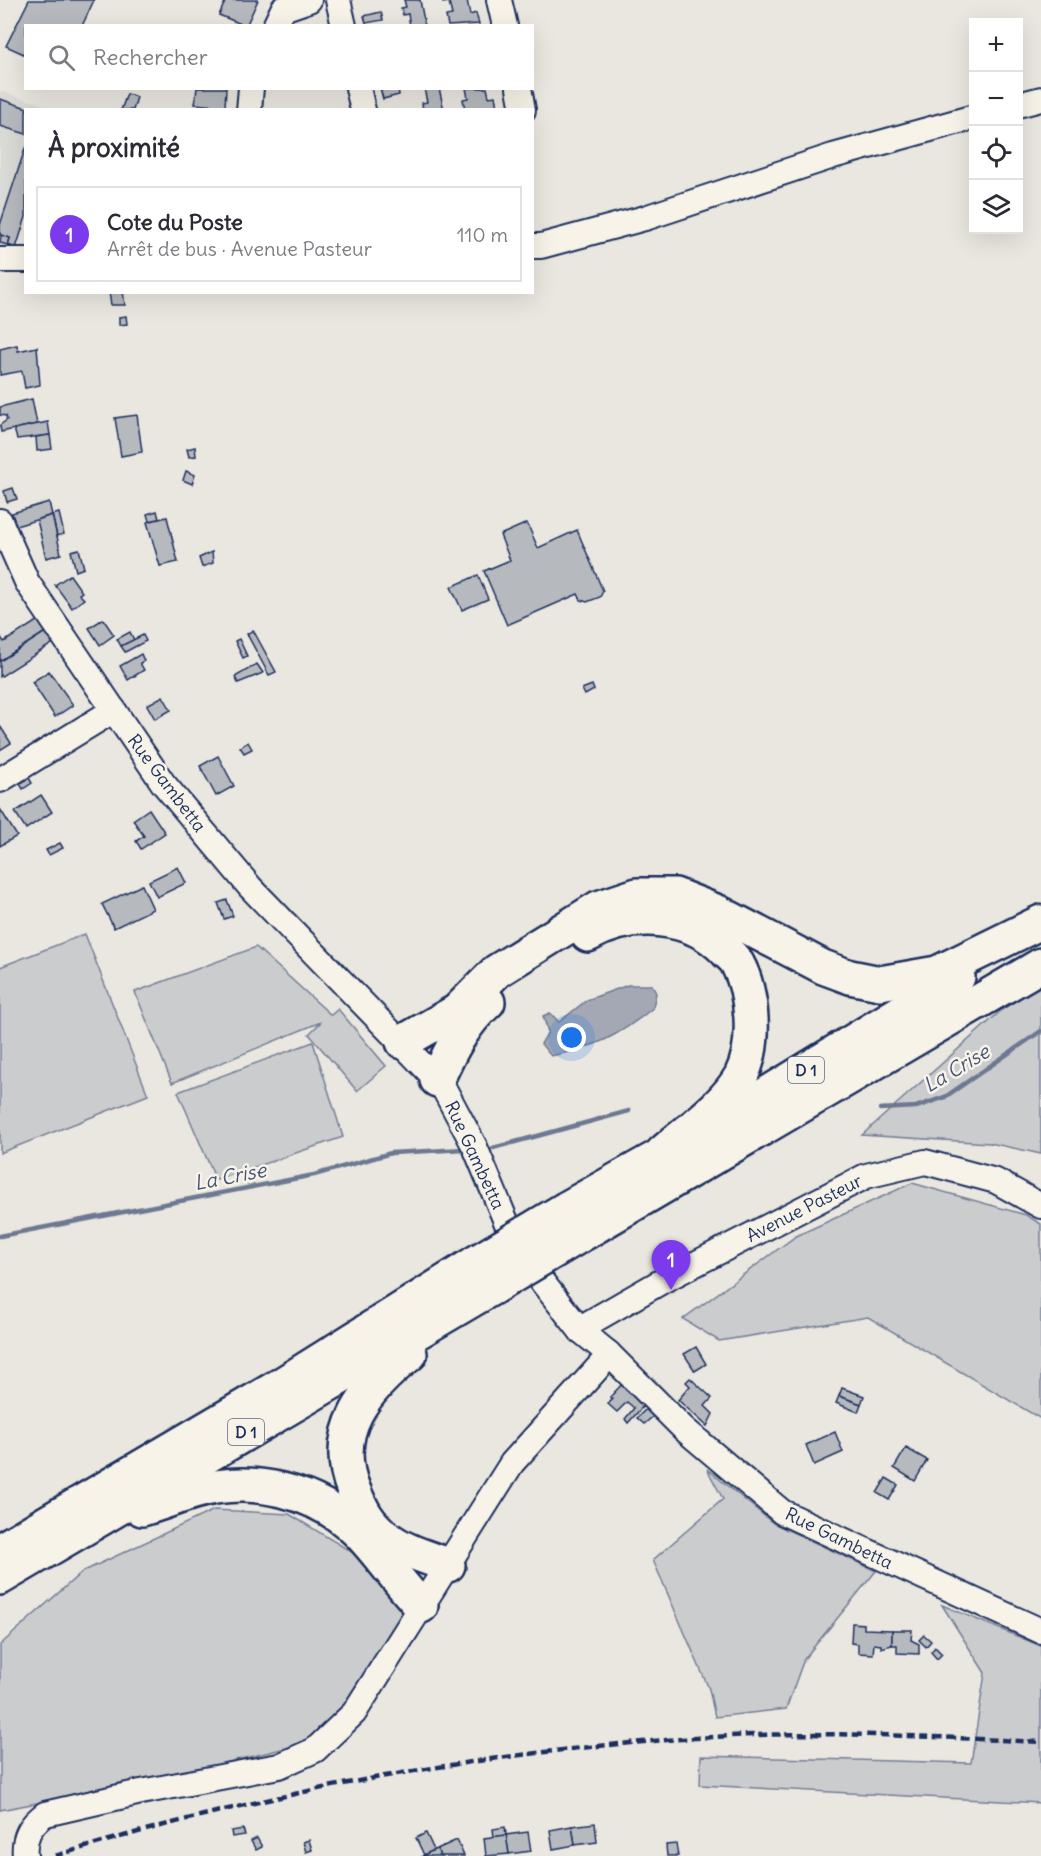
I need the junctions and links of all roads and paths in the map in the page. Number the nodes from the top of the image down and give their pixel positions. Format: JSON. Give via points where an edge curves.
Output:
{"nodes":[{"id":1,"x":309,"y":0,"type":"edge"},
{"id":2,"x":338,"y":0,"type":"edge"},
{"id":3,"x":499,"y":0,"type":"edge"},
{"id":4,"x":276,"y":24,"type":"edge"},
{"id":5,"x":344,"y":24,"type":"edge"},
{"id":6,"x":505,"y":24,"type":"edge"},
{"id":7,"x":251,"y":90,"type":"edge"},
{"id":8,"x":358,"y":90,"type":"edge"},
{"id":9,"x":519,"y":90,"type":"edge"},
{"id":10,"x":1041,"y":99,"type":"edge"},
{"id":11,"x":1023,"y":104,"type":"edge"},
{"id":12,"x":249,"y":108,"type":"edge"},
{"id":13,"x":363,"y":108,"type":"edge"},
{"id":14,"x":523,"y":108,"type":"edge"},
{"id":15,"x":969,"y":118,"type":"edge"},
{"id":16,"x":534,"y":246,"type":"edge"},
{"id":17,"x":0,"y":260,"type":"edge"},
{"id":18,"x":24,"y":260,"type":"edge"},
{"id":19,"x":0,"y":521,"type":"edge"},
{"id":20,"x":114,"y":710,"type":"junction"},
{"id":21,"x":0,"y":780,"type":"edge"},
{"id":22,"x":1041,"y":924,"type":"edge"},
{"id":23,"x":1041,"y":965,"type":"edge"},
{"id":24,"x":403,"y":1042,"type":"junction"},
{"id":25,"x":437,"y":1080,"type":"junction"},
{"id":26,"x":663,"y":1152,"type":"junction"},
{"id":27,"x":1041,"y":1206,"type":"edge"},
{"id":28,"x":576,"y":1220,"type":"junction"},
{"id":29,"x":484,"y":1275,"type":"junction"},
{"id":30,"x":581,"y":1331,"type":"junction"},
{"id":31,"x":608,"y":1353,"type":"junction"},
{"id":32,"x":94,"y":1522,"type":"junction"},
{"id":33,"x":0,"y":1550,"type":"edge"},
{"id":34,"x":448,"y":1565,"type":"junction"},
{"id":35,"x":0,"y":1578,"type":"edge"},
{"id":36,"x":421,"y":1606,"type":"junction"},
{"id":37,"x":1041,"y":1631,"type":"edge"},
{"id":38,"x":25,"y":1856,"type":"edge"}],
"edges":[{"from":1,"to":4,"type":"street","via":[[283,9]]},
{"from":2,"to":5,"type":"street"},
{"from":3,"to":6,"type":"street"},
{"from":7,"to":12,"type":"street"},
{"from":8,"to":13,"type":"street"},
{"from":9,"to":14,"type":"street"},
{"from":10,"to":11,"type":"street"},
{"from":15,"to":16,"type":"street","via":[[833,156],[645,218]]},
{"from":17,"to":18,"type":"street"},
{"from":19,"to":20,"type":"street","name":"Rue Gambetta","via":[[27,582]]},
{"from":20,"to":21,"type":"street"},
{"from":20,"to":24,"type":"street","name":"Rue Gambetta","via":[[164,783],[250,887]]},
{"from":22,"to":24,"type":"highway","via":[[937,973],[880,983],[823,967],[718,912],[675,896],[637,895],[598,908],[497,971],[458,1011]]},
{"from":22,"to":26,"type":"highway","number":"D 1","via":[[729,1117]]},
{"from":23,"to":28,"type":"highway","number":"D 1"},
{"from":24,"to":25,"type":"street","name":"Rue Gambetta"},
{"from":25,"to":26,"type":"highway","via":[[453,1045],[477,1012],[521,974],[602,927],[646,918],[684,924],[712,936],[738,964],[750,1001],[752,1041],[741,1075],[724,1096]]},
{"from":25,"to":30,"type":"street","name":"Rue Gambetta","via":[[475,1147],[510,1231],[543,1283]]},
{"from":26,"to":28,"type":"highway","number":"D 1"},
{"from":27,"to":30,"type":"street","name":"Avenue Pasteur","via":[[996,1181],[925,1162],[866,1176],[664,1280]]},
{"from":28,"to":29,"type":"highway","number":"D 1","bridge":true},
{"from":29,"to":32,"type":"highway","number":"D 1"},
{"from":29,"to":33,"type":"highway","number":"D 1","via":[[279,1386]]},
{"from":29,"to":34,"type":"highway","via":[[380,1378],[351,1422],[346,1444],[351,1485],[366,1519],[405,1549]]},
{"from":30,"to":31,"type":"street","name":"Rue Gambetta"},
{"from":31,"to":34,"type":"street","via":[[512,1463]]},
{"from":31,"to":37,"type":"street","name":"Rue Gambetta","via":[[684,1429],[782,1512]]},
{"from":32,"to":35,"type":"highway","number":"D 1"},
{"from":32,"to":36,"type":"highway","via":[[219,1486],[241,1484],[292,1492],[316,1502],[356,1531]]},
{"from":34,"to":36,"type":"street"},
{"from":36,"to":38,"type":"street","via":[[354,1713],[315,1750],[266,1770],[45,1814],[26,1835]]}]}
